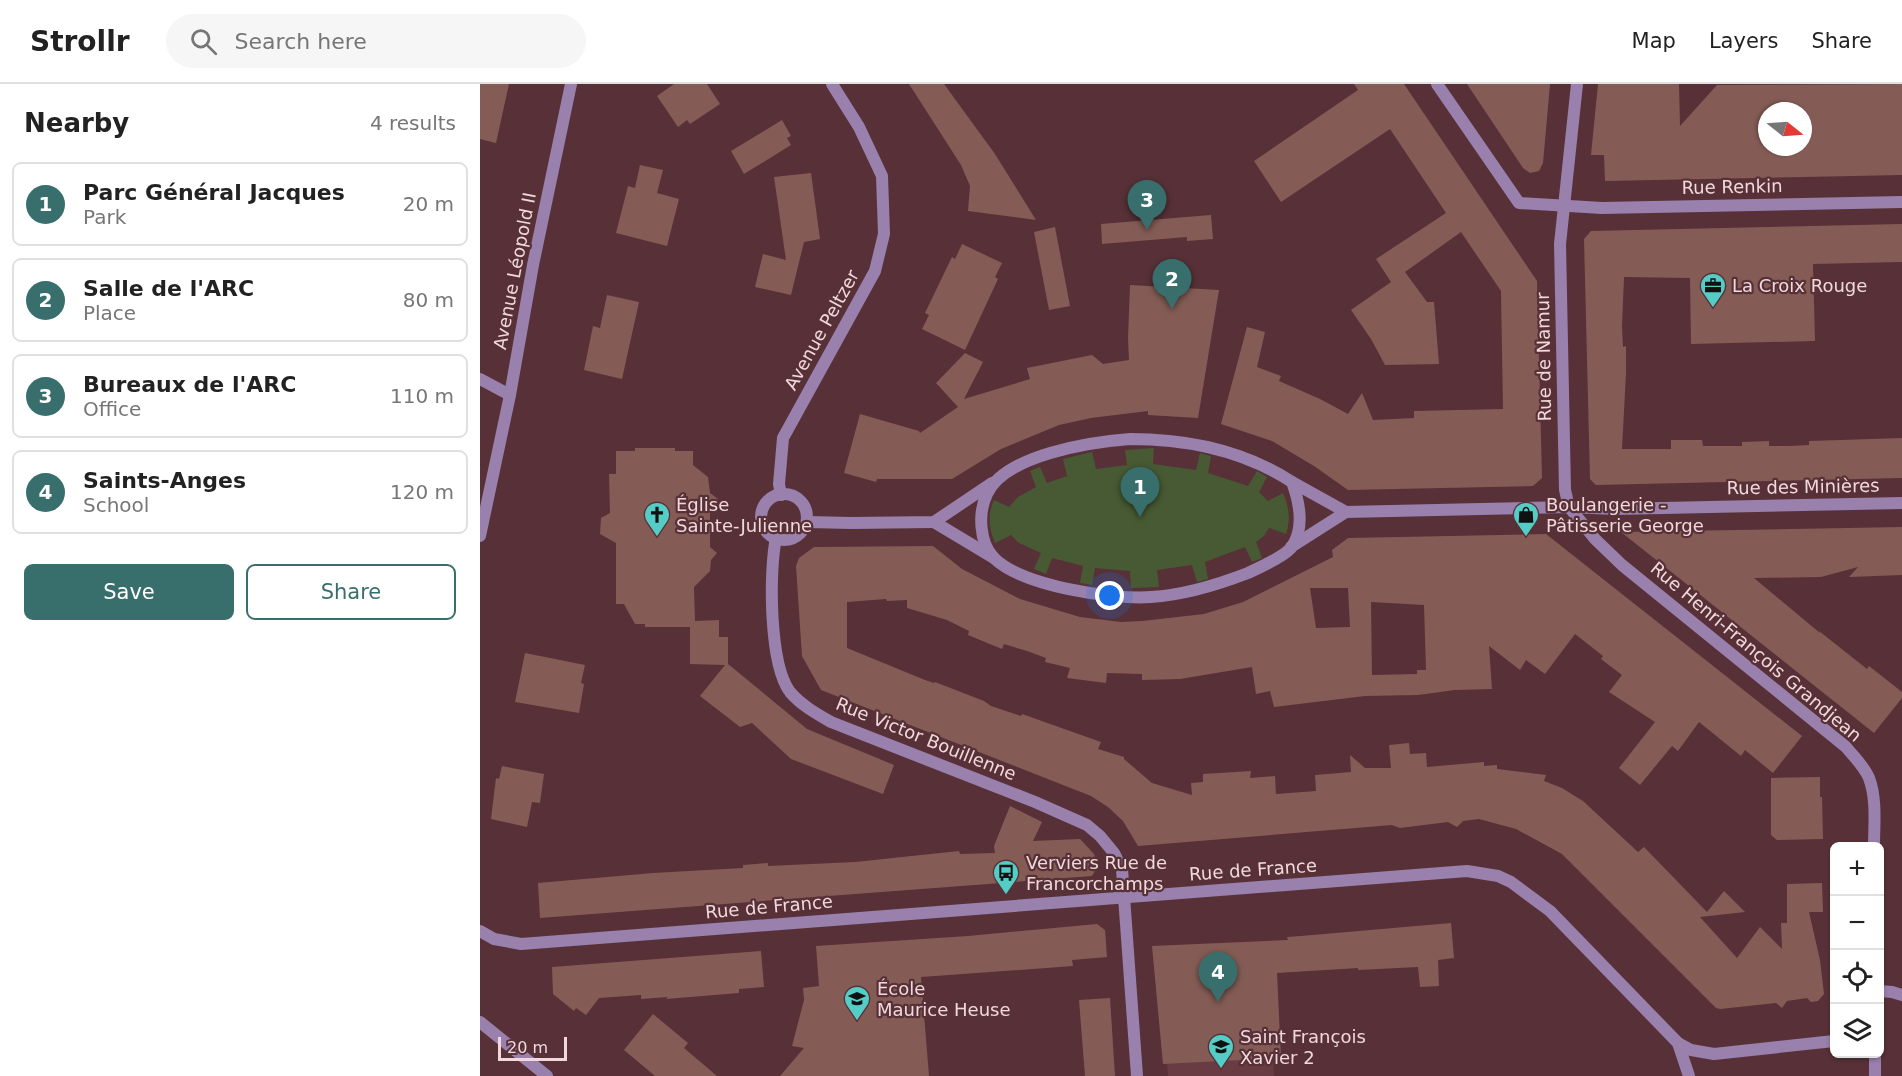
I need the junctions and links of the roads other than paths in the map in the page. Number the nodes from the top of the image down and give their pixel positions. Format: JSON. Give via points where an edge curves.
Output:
{"nodes":[{"id":1,"x":571,"y":84,"type":"edge"},
{"id":2,"x":832,"y":84,"type":"edge"},
{"id":3,"x":1437,"y":84,"type":"edge"},
{"id":4,"x":1577,"y":84,"type":"edge"},
{"id":5,"x":1902,"y":202,"type":"edge"},
{"id":6,"x":1564,"y":205,"type":"junction"},
{"id":7,"x":480,"y":379,"type":"edge"},
{"id":8,"x":510,"y":395,"type":"junction"},
{"id":9,"x":1292,"y":482,"type":"junction"},
{"id":10,"x":992,"y":483,"type":"junction"},
{"id":11,"x":781,"y":495,"type":"junction"},
{"id":12,"x":1902,"y":503,"type":"edge"},
{"id":13,"x":1569,"y":507,"type":"junction"},
{"id":14,"x":1346,"y":512,"type":"junction"},
{"id":15,"x":807,"y":522,"type":"junction"},
{"id":16,"x":934,"y":522,"type":"junction"},
{"id":17,"x":480,"y":536,"type":"edge"},
{"id":18,"x":776,"y":538,"type":"junction"},
{"id":19,"x":1290,"y":548,"type":"junction"},
{"id":20,"x":994,"y":558,"type":"junction"},
{"id":21,"x":1874,"y":842,"type":"edge"},
{"id":22,"x":1124,"y":896,"type":"junction"},
{"id":23,"x":480,"y":931,"type":"edge"},
{"id":24,"x":1884,"y":991,"type":"edge"},
{"id":25,"x":1902,"y":995,"type":"edge"},
{"id":26,"x":480,"y":1022,"type":"edge"},
{"id":27,"x":1830,"y":1041,"type":"edge"},
{"id":28,"x":1678,"y":1043,"type":"junction"},
{"id":29,"x":1875,"y":1058,"type":"edge"},
{"id":30,"x":546,"y":1076,"type":"edge"},
{"id":31,"x":1137,"y":1076,"type":"edge"},
{"id":32,"x":1689,"y":1076,"type":"edge"},
{"id":33,"x":1875,"y":1076,"type":"edge"}],
"edges":[{"from":1,"to":8,"type":"street","name":"Avenue Léopold II"},
{"from":2,"to":11,"type":"street","name":"Avenue Peltzer","via":[[859,127],[882,176],[884,234],[875,271],[783,438],[778,484]]},
{"from":3,"to":6,"type":"street","name":"Rue Renkin","via":[[1519,203]]},
{"from":4,"to":6,"type":"street","name":"Rue de Namur"},
{"from":5,"to":6,"type":"street","name":"Rue Renkin","via":[[1602,208]]},
{"from":6,"to":13,"type":"street","name":"Rue de Namur","via":[[1560,244],[1565,490]]},
{"from":7,"to":8,"type":"street"},
{"from":8,"to":17,"type":"street","name":"Avenue Léopold II"},
{"from":9,"to":10,"type":"street","via":[[1234,453],[1164,439],[1098,441],[1070,447],[1023,464]]},
{"from":9,"to":14,"type":"street"},
{"from":9,"to":19,"type":"street","via":[[1299,517]]},
{"from":10,"to":16,"type":"street"},
{"from":10,"to":20,"type":"street","via":[[980,520]]},
{"from":11,"to":15,"type":"street","via":[[801,501]]},
{"from":11,"to":18,"type":"street","via":[[769,501],[762,513],[764,527]]},
{"from":12,"to":13,"type":"street","name":"Rue des Minières"},
{"from":13,"to":14,"type":"street","name":"Rue des Minières"},
{"from":13,"to":21,"type":"street","name":"Rue Henri-François Grandjean","via":[[1622,565],[1846,747],[1869,778],[1874,797]]},
{"from":14,"to":19,"type":"street"},
{"from":15,"to":16,"type":"street"},
{"from":15,"to":18,"type":"street","via":[[794,538]]},
{"from":16,"to":20,"type":"street"},
{"from":18,"to":22,"type":"street","name":"Rue Victor Bouillenne","via":[[772,561],[775,654],[790,692],[831,722],[1087,825],[1114,853],[1122,869]]},
{"from":19,"to":20,"type":"street","via":[[1262,567],[1229,580],[1151,597],[1083,593],[1029,577]]},
{"from":22,"to":23,"type":"street","name":"Rue de France","via":[[521,944],[494,939]]},
{"from":22,"to":28,"type":"street","name":"Rue de France","via":[[1467,871],[1498,876],[1523,889],[1550,911]]},
{"from":22,"to":31,"type":"street","name":"Rue Victor Bouillenne"},
{"from":24,"to":25,"type":"street"},
{"from":26,"to":30,"type":"street"},
{"from":27,"to":28,"type":"street","via":[[1714,1054]]},
{"from":28,"to":32,"type":"street"},
{"from":29,"to":33,"type":"street"}]}
